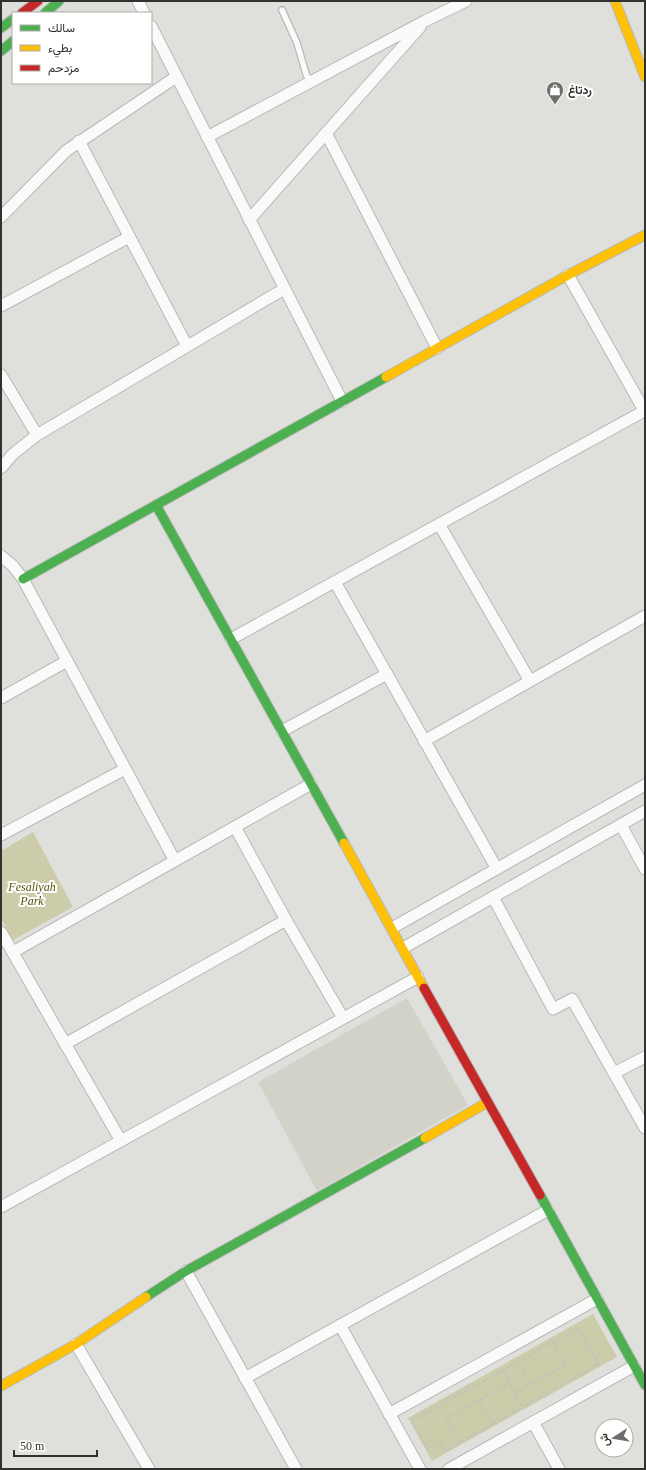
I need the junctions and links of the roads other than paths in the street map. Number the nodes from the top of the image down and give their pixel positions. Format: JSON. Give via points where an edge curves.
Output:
{"nodes":[{"id":1,"x":38,"y":1,"type":"edge"},
{"id":2,"x":59,"y":1,"type":"edge"},
{"id":3,"x":138,"y":1,"type":"edge"},
{"id":4,"x":466,"y":1,"type":"edge"},
{"id":5,"x":615,"y":1,"type":"edge"},
{"id":6,"x":282,"y":10,"type":"dead end"},
{"id":7,"x":23,"y":12,"type":"edge"},
{"id":8,"x":46,"y":12,"type":"edge"},
{"id":9,"x":144,"y":12,"type":"edge"},
{"id":10,"x":12,"y":21,"type":"edge"},
{"id":11,"x":425,"y":21,"type":"junction"},
{"id":12,"x":1,"y":28,"type":"edge"},
{"id":13,"x":152,"y":28,"type":"edge"},
{"id":14,"x":12,"y":42,"type":"edge"},
{"id":15,"x":1,"y":51,"type":"edge"},
{"id":16,"x":176,"y":77,"type":"junction"},
{"id":17,"x":645,"y":77,"type":"edge"},
{"id":18,"x":310,"y":82,"type":"junction"},
{"id":19,"x":326,"y":133,"type":"junction"},
{"id":20,"x":207,"y":137,"type":"junction"},
{"id":21,"x":80,"y":141,"type":"junction"},
{"id":22,"x":1,"y":217,"type":"edge"},
{"id":23,"x":249,"y":220,"type":"junction"},
{"id":24,"x":645,"y":235,"type":"edge"},
{"id":25,"x":129,"y":237,"type":"junction"},
{"id":26,"x":568,"y":275,"type":"junction"},
{"id":27,"x":284,"y":288,"type":"junction"},
{"id":28,"x":1,"y":306,"type":"edge"},
{"id":29,"x":186,"y":346,"type":"junction"},
{"id":30,"x":437,"y":348,"type":"junction"},
{"id":31,"x":1,"y":375,"type":"edge"},
{"id":32,"x":342,"y":401,"type":"junction"},
{"id":33,"x":645,"y":412,"type":"edge"},
{"id":34,"x":37,"y":435,"type":"junction"},
{"id":35,"x":1,"y":468,"type":"edge"},
{"id":36,"x":156,"y":505,"type":"junction"},
{"id":37,"x":439,"y":524,"type":"junction"},
{"id":38,"x":1,"y":556,"type":"edge"},
{"id":39,"x":23,"y":580,"type":"junction"},
{"id":40,"x":335,"y":582,"type":"junction"},
{"id":41,"x":645,"y":616,"type":"edge"},
{"id":42,"x":231,"y":639,"type":"junction"},
{"id":43,"x":67,"y":662,"type":"junction"},
{"id":44,"x":387,"y":674,"type":"junction"},
{"id":45,"x":530,"y":681,"type":"junction"},
{"id":46,"x":1,"y":698,"type":"edge"},
{"id":47,"x":282,"y":731,"type":"junction"},
{"id":48,"x":424,"y":741,"type":"junction"},
{"id":49,"x":125,"y":769,"type":"junction"},
{"id":50,"x":312,"y":784,"type":"junction"},
{"id":51,"x":645,"y":785,"type":"edge"},
{"id":52,"x":645,"y":811,"type":"edge"},
{"id":53,"x":621,"y":825,"type":"junction"},
{"id":54,"x":235,"y":827,"type":"junction"},
{"id":55,"x":1,"y":835,"type":"edge"},
{"id":56,"x":175,"y":861,"type":"junction"},
{"id":57,"x":497,"y":869,"type":"junction"},
{"id":58,"x":645,"y":869,"type":"edge"},
{"id":59,"x":493,"y":897,"type":"junction"},
{"id":60,"x":286,"y":920,"type":"junction"},
{"id":61,"x":392,"y":928,"type":"junction"},
{"id":62,"x":1,"y":932,"type":"edge"},
{"id":63,"x":402,"y":948,"type":"junction"},
{"id":64,"x":13,"y":952,"type":"junction"},
{"id":65,"x":418,"y":977,"type":"junction"},
{"id":66,"x":343,"y":1018,"type":"junction"},
{"id":67,"x":65,"y":1044,"type":"junction"},
{"id":68,"x":645,"y":1057,"type":"edge"},
{"id":69,"x":614,"y":1073,"type":"junction"},
{"id":70,"x":488,"y":1102,"type":"junction"},
{"id":71,"x":645,"y":1128,"type":"edge"},
{"id":72,"x":121,"y":1141,"type":"junction"},
{"id":73,"x":2,"y":1204,"type":"edge"},
{"id":74,"x":548,"y":1210,"type":"junction"},
{"id":75,"x":186,"y":1271,"type":"junction"},
{"id":76,"x":597,"y":1299,"type":"junction"},
{"id":77,"x":340,"y":1325,"type":"junction"},
{"id":78,"x":76,"y":1344,"type":"junction"},
{"id":79,"x":634,"y":1366,"type":"junction"},
{"id":80,"x":245,"y":1378,"type":"junction"},
{"id":81,"x":645,"y":1385,"type":"edge"},
{"id":82,"x":1,"y":1386,"type":"edge"},
{"id":83,"x":390,"y":1414,"type":"junction"},
{"id":84,"x":533,"y":1422,"type":"junction"},
{"id":85,"x":149,"y":1469,"type":"edge"},
{"id":86,"x":296,"y":1469,"type":"edge"},
{"id":87,"x":420,"y":1469,"type":"edge"},
{"id":88,"x":449,"y":1469,"type":"edge"},
{"id":89,"x":559,"y":1469,"type":"edge"}],
"edges":[{"from":1,"to":7,"type":"main road"},
{"from":2,"to":8,"type":"main road"},
{"from":3,"to":9,"type":"street"},
{"from":4,"to":11,"type":"street"},
{"from":5,"to":17,"type":"main road"},
{"from":6,"to":18,"type":"lane","via":[[297,42]]},
{"from":10,"to":12,"type":"main road"},
{"from":11,"to":18,"type":"street"},
{"from":11,"to":19,"type":"street"},
{"from":13,"to":16,"type":"street"},
{"from":14,"to":15,"type":"main road"},
{"from":16,"to":20,"type":"street"},
{"from":16,"to":21,"type":"street"},
{"from":18,"to":20,"type":"street"},
{"from":19,"to":23,"type":"street"},
{"from":19,"to":30,"type":"street"},
{"from":20,"to":23,"type":"street"},
{"from":21,"to":22,"type":"street","via":[[66,151]]},
{"from":21,"to":25,"type":"street"},
{"from":23,"to":27,"type":"street"},
{"from":24,"to":26,"type":"main road"},
{"from":25,"to":28,"type":"street"},
{"from":25,"to":29,"type":"street"},
{"from":26,"to":30,"type":"main road"},
{"from":26,"to":33,"type":"street"},
{"from":27,"to":29,"type":"street"},
{"from":27,"to":32,"type":"street"},
{"from":29,"to":34,"type":"street"},
{"from":30,"to":32,"type":"main road"},
{"from":31,"to":34,"type":"street"},
{"from":32,"to":36,"type":"main road"},
{"from":33,"to":37,"type":"street"},
{"from":34,"to":35,"type":"street","via":[[13,454]]},
{"from":36,"to":39,"type":"main road"},
{"from":36,"to":42,"type":"main road"},
{"from":37,"to":40,"type":"street"},
{"from":37,"to":45,"type":"street"},
{"from":38,"to":39,"type":"street","via":[[13,566]]},
{"from":39,"to":43,"type":"street"},
{"from":40,"to":42,"type":"street"},
{"from":40,"to":44,"type":"street"},
{"from":41,"to":45,"type":"street"},
{"from":42,"to":47,"type":"main road"},
{"from":43,"to":46,"type":"street"},
{"from":43,"to":49,"type":"street"},
{"from":44,"to":47,"type":"street"},
{"from":44,"to":48,"type":"street"},
{"from":45,"to":48,"type":"street"},
{"from":47,"to":50,"type":"main road"},
{"from":48,"to":57,"type":"street"},
{"from":49,"to":55,"type":"street"},
{"from":49,"to":56,"type":"street"},
{"from":50,"to":54,"type":"street"},
{"from":50,"to":61,"type":"main road"},
{"from":51,"to":57,"type":"street"},
{"from":52,"to":53,"type":"street"},
{"from":53,"to":58,"type":"street"},
{"from":53,"to":59,"type":"street"},
{"from":54,"to":56,"type":"street"},
{"from":54,"to":60,"type":"street"},
{"from":56,"to":64,"type":"street"},
{"from":57,"to":61,"type":"street"},
{"from":59,"to":63,"type":"street"},
{"from":59,"to":69,"type":"street","via":[[554,1009],[572,999]]},
{"from":60,"to":66,"type":"street"},
{"from":60,"to":67,"type":"street"},
{"from":61,"to":63,"type":"main road"},
{"from":62,"to":64,"type":"street"},
{"from":63,"to":65,"type":"main road"},
{"from":64,"to":67,"type":"street"},
{"from":65,"to":66,"type":"street"},
{"from":65,"to":70,"type":"main road"},
{"from":66,"to":72,"type":"street"},
{"from":67,"to":72,"type":"street"},
{"from":68,"to":69,"type":"street"},
{"from":69,"to":71,"type":"street"},
{"from":70,"to":74,"type":"main road"},
{"from":70,"to":75,"type":"main road"},
{"from":72,"to":73,"type":"street"},
{"from":74,"to":76,"type":"main road"},
{"from":74,"to":77,"type":"street"},
{"from":75,"to":78,"type":"main road"},
{"from":75,"to":80,"type":"street"},
{"from":76,"to":79,"type":"main road"},
{"from":76,"to":83,"type":"street"},
{"from":77,"to":80,"type":"street"},
{"from":77,"to":83,"type":"street"},
{"from":78,"to":82,"type":"main road"},
{"from":78,"to":85,"type":"street"},
{"from":79,"to":81,"type":"main road"},
{"from":79,"to":84,"type":"street"},
{"from":80,"to":86,"type":"street"},
{"from":83,"to":87,"type":"street"},
{"from":84,"to":88,"type":"street"},
{"from":84,"to":89,"type":"street"}]}
